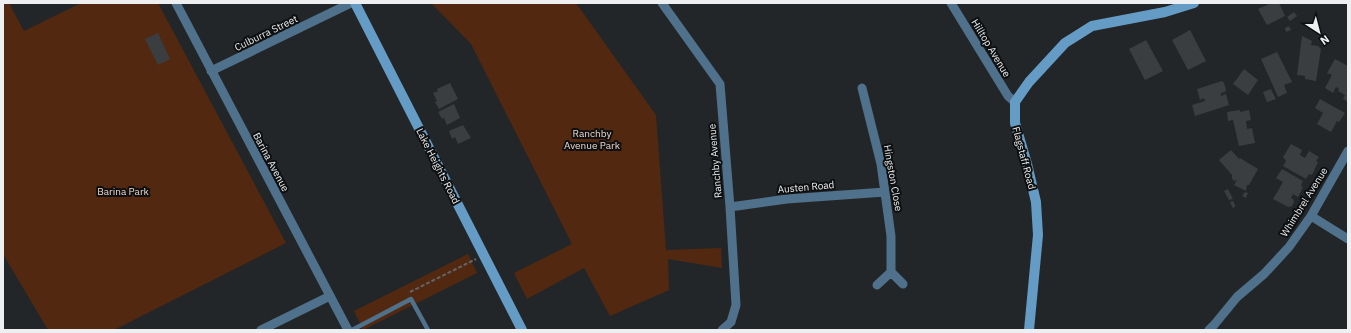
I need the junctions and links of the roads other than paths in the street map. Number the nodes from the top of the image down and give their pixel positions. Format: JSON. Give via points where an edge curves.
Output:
{"nodes":[{"id":1,"x":176,"y":3,"type":"edge"},
{"id":2,"x":351,"y":3,"type":"edge"},
{"id":3,"x":355,"y":3,"type":"edge"},
{"id":4,"x":662,"y":3,"type":"edge"},
{"id":5,"x":951,"y":3,"type":"edge"},
{"id":6,"x":1194,"y":3,"type":"edge"},
{"id":7,"x":211,"y":72,"type":"junction"},
{"id":8,"x":862,"y":88,"type":"dead end"},
{"id":9,"x":1015,"y":102,"type":"junction"},
{"id":10,"x":1348,"y":151,"type":"edge"},
{"id":11,"x":885,"y":192,"type":"junction"},
{"id":12,"x":730,"y":207,"type":"junction"},
{"id":13,"x":1311,"y":216,"type":"junction"},
{"id":14,"x":1348,"y":239,"type":"edge"},
{"id":15,"x":890,"y":272,"type":"junction"},
{"id":16,"x":903,"y":284,"type":"dead end"},
{"id":17,"x":877,"y":285,"type":"dead end"},
{"id":18,"x":330,"y":296,"type":"junction"},
{"id":19,"x":261,"y":330,"type":"edge"},
{"id":20,"x":348,"y":330,"type":"edge"},
{"id":21,"x":352,"y":330,"type":"edge"},
{"id":22,"x":428,"y":330,"type":"edge"},
{"id":23,"x":522,"y":330,"type":"edge"},
{"id":24,"x":722,"y":330,"type":"edge"},
{"id":25,"x":1029,"y":330,"type":"edge"},
{"id":26,"x":1209,"y":330,"type":"edge"}],
"edges":[{"from":1,"to":7,"type":"street","name":"Barina Avenue"},
{"from":2,"to":7,"type":"street","name":"Culburra Street"},
{"from":3,"to":23,"type":"main road","name":"Lake Heights Road"},
{"from":4,"to":12,"type":"street","name":"Ranchby Avenue","via":[[720,84]]},
{"from":5,"to":9,"type":"street","name":"Hilltop Avenue","via":[[1008,96]]},
{"from":6,"to":9,"type":"main road","via":[[1165,12],[1092,26],[1065,43],[1029,82]]},
{"from":7,"to":18,"type":"street","name":"Barina Avenue"},
{"from":8,"to":11,"type":"street","name":"Hingston Close","via":[[881,164]]},
{"from":9,"to":25,"type":"main road","name":"Flagstaff Road","via":[[1015,123],[1036,202],[1038,235]]},
{"from":10,"to":13,"type":"street","name":"Whimbrel Avenue"},
{"from":11,"to":12,"type":"street","name":"Austen Road","via":[[787,199]]},
{"from":11,"to":15,"type":"street","name":"Hingston Close","via":[[891,236]]},
{"from":12,"to":24,"type":"street","name":"Ranchby Avenue","via":[[736,305],[731,322]]},
{"from":13,"to":14,"type":"street"},
{"from":13,"to":26,"type":"street","name":"Whimbrel Avenue","via":[[1289,247],[1264,274],[1237,297]]},
{"from":15,"to":16,"type":"street"},
{"from":15,"to":17,"type":"street"},
{"from":18,"to":19,"type":"street"},
{"from":18,"to":20,"type":"street","name":"Barina Avenue"},
{"from":21,"to":22,"type":"lane","via":[[411,299]]}]}
